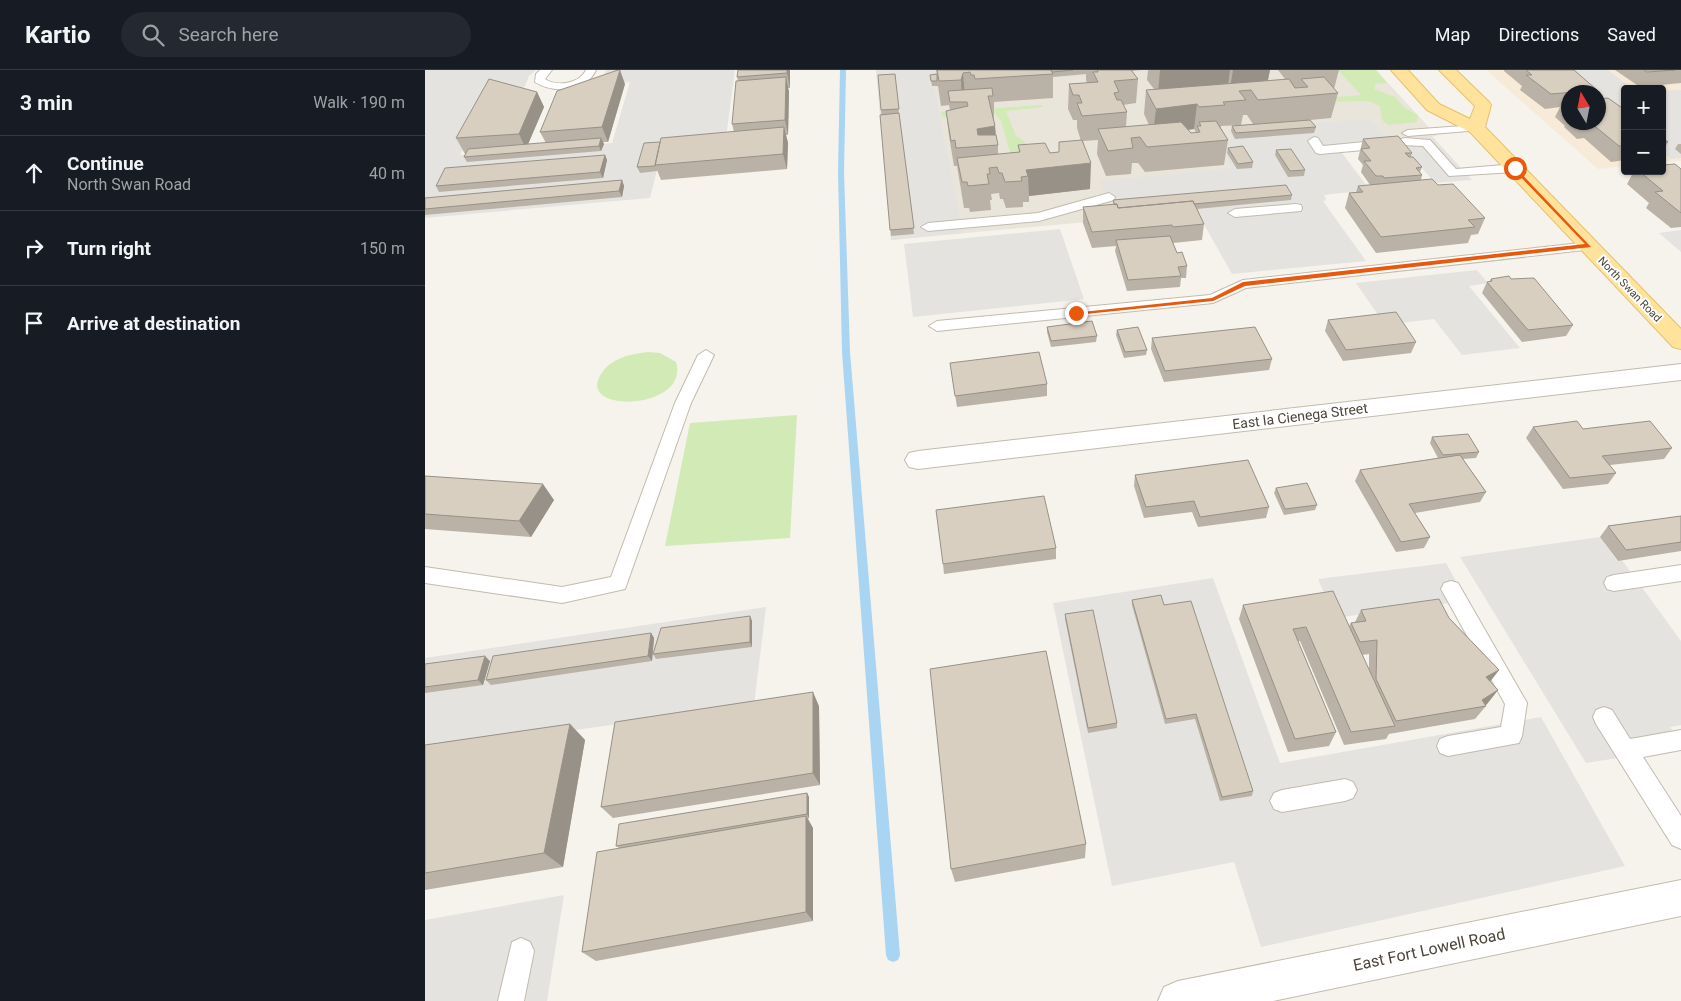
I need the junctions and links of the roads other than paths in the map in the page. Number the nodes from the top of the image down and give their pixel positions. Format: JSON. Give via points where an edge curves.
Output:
{"nodes":[{"id":1,"x":547,"y":70,"type":"edge"},
{"id":2,"x":591,"y":70,"type":"edge"},
{"id":3,"x":1399,"y":70,"type":"edge"},
{"id":4,"x":1447,"y":70,"type":"edge"},
{"id":5,"x":1476,"y":128,"type":"junction"},
{"id":6,"x":1314,"y":140,"type":"dead end"},
{"id":7,"x":1405,"y":142,"type":"junction"},
{"id":8,"x":1515,"y":168,"type":"junction"},
{"id":9,"x":1109,"y":197,"type":"dead end"},
{"id":10,"x":1296,"y":208,"type":"dead end"},
{"id":11,"x":1235,"y":213,"type":"dead end"},
{"id":12,"x":928,"y":227,"type":"dead end"},
{"id":13,"x":1589,"y":246,"type":"junction"},
{"id":14,"x":937,"y":326,"type":"dead end"},
{"id":15,"x":1681,"y":342,"type":"edge"},
{"id":16,"x":706,"y":354,"type":"dead end"},
{"id":17,"x":1681,"y":372,"type":"edge"},
{"id":18,"x":919,"y":460,"type":"dead end"},
{"id":19,"x":1681,"y":573,"type":"edge"},
{"id":20,"x":425,"y":575,"type":"edge"},
{"id":21,"x":1615,"y":583,"type":"dead end"},
{"id":22,"x":1451,"y":588,"type":"dead end"},
{"id":23,"x":1604,"y":717,"type":"dead end"},
{"id":24,"x":1681,"y":740,"type":"edge"},
{"id":25,"x":1448,"y":746,"type":"dead end"},
{"id":26,"x":1625,"y":750,"type":"junction"},
{"id":27,"x":1345,"y":790,"type":"dead end"},
{"id":28,"x":1282,"y":801,"type":"dead end"},
{"id":29,"x":1681,"y":837,"type":"edge"},
{"id":30,"x":1681,"y":898,"type":"edge"},
{"id":31,"x":521,"y":951,"type":"dead end"},
{"id":32,"x":511,"y":1001,"type":"edge"},
{"id":33,"x":1177,"y":1001,"type":"edge"}],
"edges":[{"from":1,"to":2,"type":"lane","via":[[539,80],[556,86],[582,81]]},
{"from":3,"to":5,"type":"main road","name":"North Swan Road","via":[[1433,107]]},
{"from":4,"to":5,"type":"main road","via":[[1483,104]]},
{"from":5,"to":7,"type":"lane","via":[[1398,134]]},
{"from":5,"to":8,"type":"main road","name":"North Swan Road"},
{"from":6,"to":7,"type":"lane","via":[[1320,150]]},
{"from":7,"to":8,"type":"lane","via":[[1426,143],[1453,173]]},
{"from":8,"to":13,"type":"main road","name":"North Swan Road"},
{"from":9,"to":12,"type":"lane","via":[[1039,217]]},
{"from":10,"to":11,"type":"lane"},
{"from":13,"to":14,"type":"lane","via":[[1243,284],[1213,299]]},
{"from":13,"to":15,"type":"main road","name":"North Swan Road"},
{"from":16,"to":20,"type":"lane","via":[[683,403],[618,583],[562,595]]},
{"from":17,"to":18,"type":"street","name":"East la Cienega Street"},
{"from":19,"to":21,"type":"lane"},
{"from":22,"to":25,"type":"lane","via":[[1515,703],[1511,736]]},
{"from":23,"to":26,"type":"lane"},
{"from":24,"to":26,"type":"lane"},
{"from":26,"to":29,"type":"lane"},
{"from":27,"to":28,"type":"lane"},
{"from":30,"to":33,"type":"street","name":"East Fort Lowell Road"},
{"from":31,"to":32,"type":"lane"}]}
